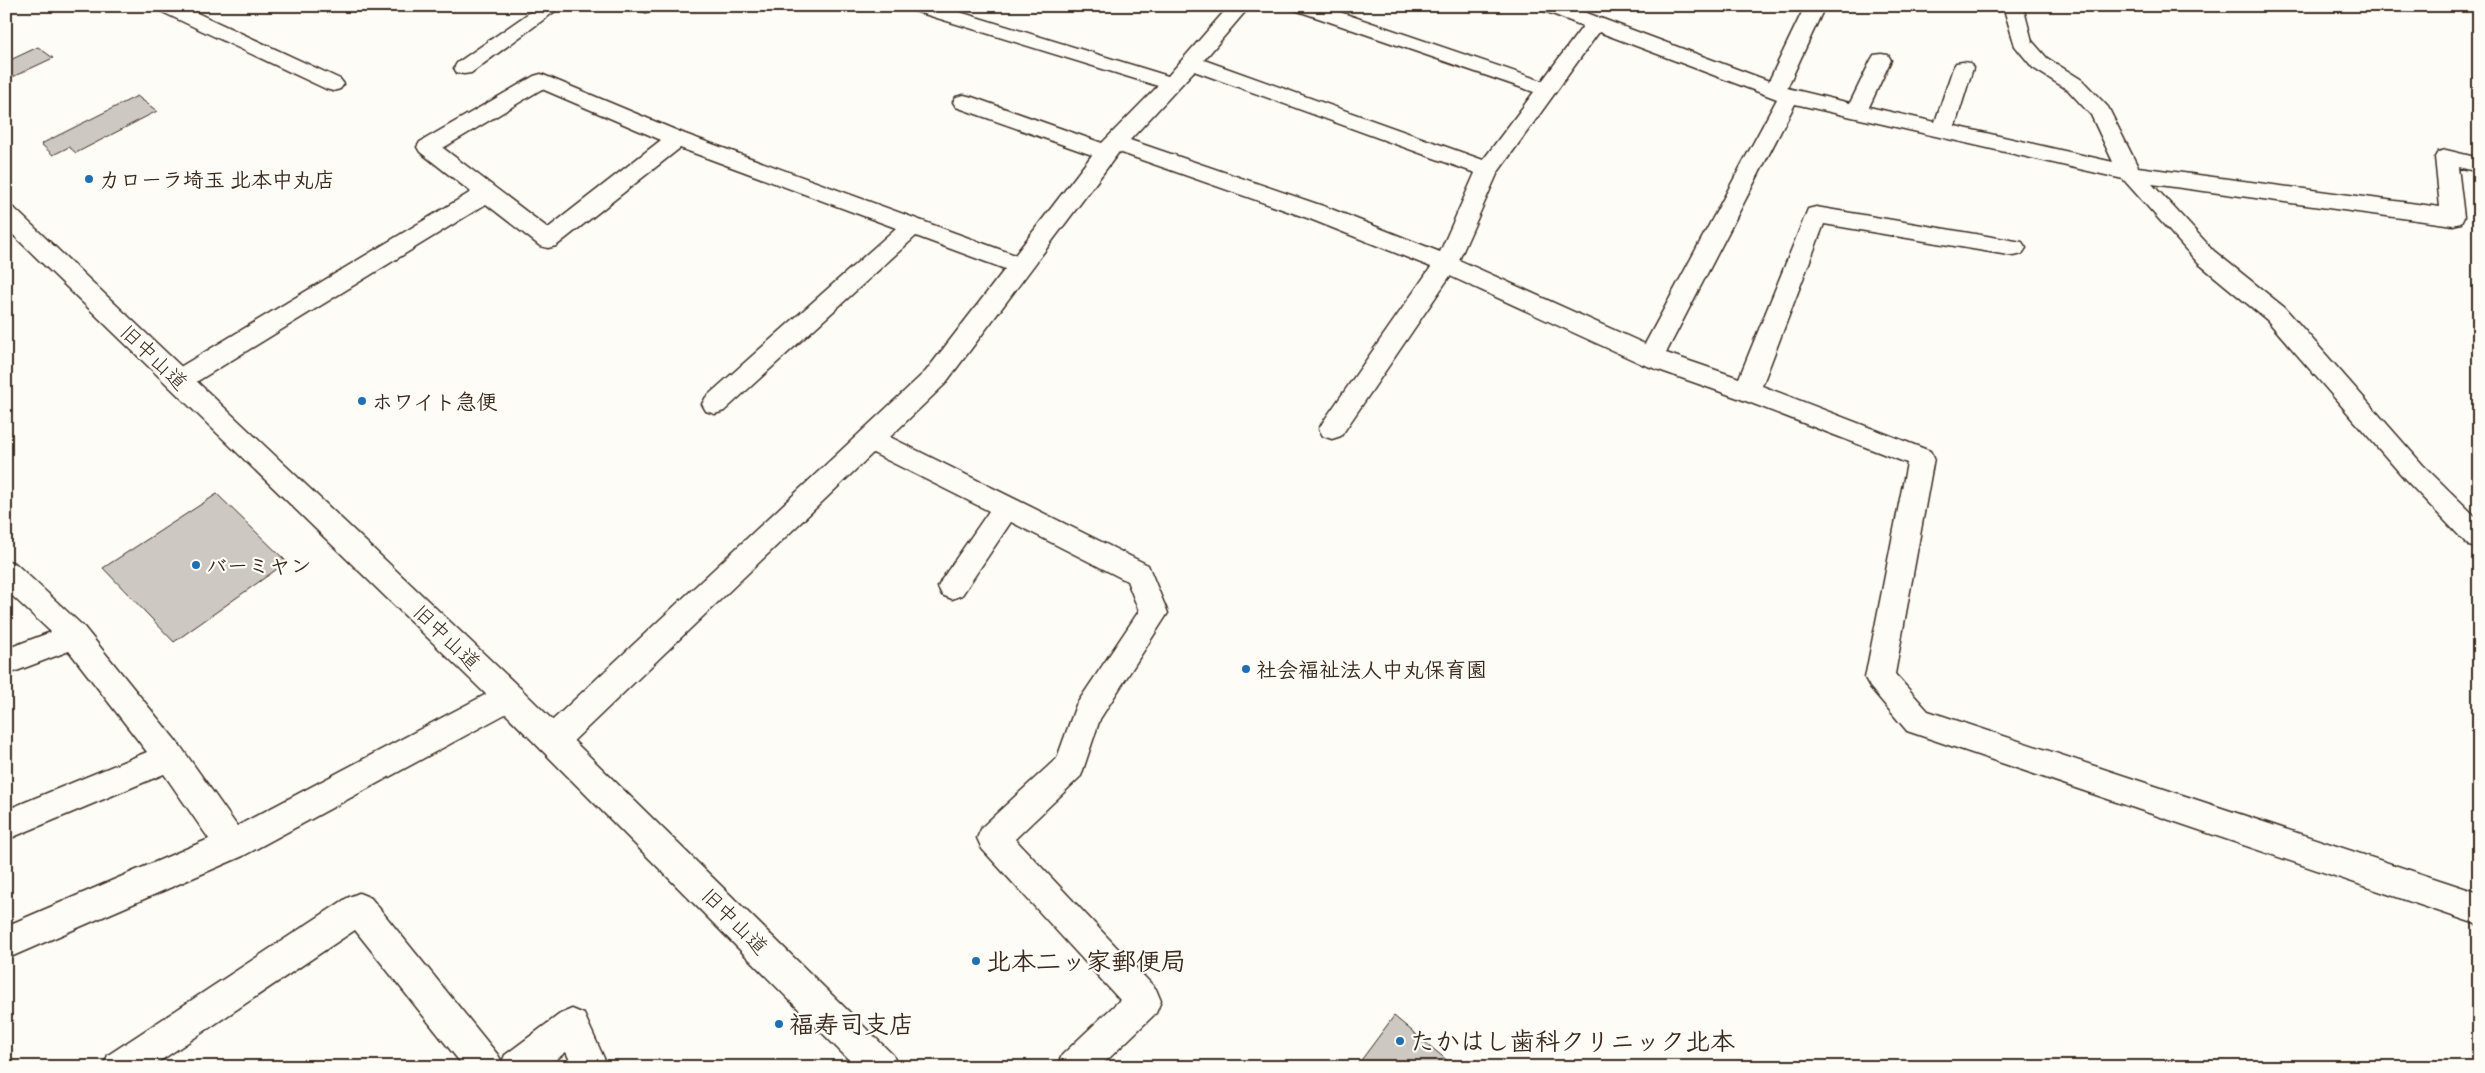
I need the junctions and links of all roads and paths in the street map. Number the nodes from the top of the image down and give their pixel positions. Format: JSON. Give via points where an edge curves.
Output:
{"nodes":[{"id":1,"x":165,"y":6,"type":"edge"},
{"id":2,"x":552,"y":6,"type":"edge"},
{"id":3,"x":918,"y":6,"type":"edge"},
{"id":4,"x":1302,"y":6,"type":"edge"},
{"id":5,"x":1549,"y":6,"type":"edge"},
{"id":6,"x":1815,"y":6,"type":"edge"},
{"id":7,"x":2013,"y":6,"type":"edge"},
{"id":8,"x":1231,"y":8,"type":"edge"},
{"id":9,"x":1595,"y":23,"type":"junction"},
{"id":10,"x":1881,"y":60,"type":"dead end"},
{"id":11,"x":1191,"y":63,"type":"junction"},
{"id":12,"x":464,"y":68,"type":"dead end"},
{"id":13,"x":1963,"y":68,"type":"dead end"},
{"id":14,"x":333,"y":84,"type":"dead end"},
{"id":15,"x":1172,"y":84,"type":"junction"},
{"id":16,"x":1546,"y":89,"type":"junction"},
{"id":17,"x":1782,"y":93,"type":"junction"},
{"id":18,"x":964,"y":102,"type":"dead end"},
{"id":19,"x":1857,"y":111,"type":"junction"},
{"id":20,"x":1943,"y":130,"type":"junction"},
{"id":21,"x":677,"y":139,"type":"junction"},
{"id":22,"x":1111,"y":147,"type":"junction"},
{"id":23,"x":2479,"y":165,"type":"edge"},
{"id":24,"x":1488,"y":170,"type":"junction"},
{"id":25,"x":2130,"y":173,"type":"junction"},
{"id":26,"x":487,"y":193,"type":"junction"},
{"id":27,"x":6,"y":214,"type":"edge"},
{"id":28,"x":912,"y":226,"type":"junction"},
{"id":29,"x":2014,"y":248,"type":"dead end"},
{"id":30,"x":1446,"y":264,"type":"junction"},
{"id":31,"x":1019,"y":266,"type":"junction"},
{"id":32,"x":1651,"y":357,"type":"junction"},
{"id":33,"x":179,"y":380,"type":"junction"},
{"id":34,"x":1747,"y":391,"type":"junction"},
{"id":35,"x":715,"y":404,"type":"dead end"},
{"id":36,"x":1332,"y":429,"type":"dead end"},
{"id":37,"x":870,"y":439,"type":"junction"},
{"id":38,"x":1007,"y":507,"type":"junction"},
{"id":39,"x":2479,"y":538,"type":"edge"},
{"id":40,"x":6,"y":572,"type":"edge"},
{"id":41,"x":952,"y":587,"type":"dead end"},
{"id":42,"x":74,"y":636,"type":"junction"},
{"id":43,"x":6,"y":662,"type":"edge"},
{"id":44,"x":509,"y":698,"type":"junction"},
{"id":45,"x":553,"y":740,"type":"junction"},
{"id":46,"x":170,"y":758,"type":"junction"},
{"id":47,"x":6,"y":825,"type":"edge"},
{"id":48,"x":232,"y":846,"type":"junction"},
{"id":49,"x":2479,"y":909,"type":"edge"},
{"id":50,"x":6,"y":943,"type":"edge"},
{"id":51,"x":120,"y":1067,"type":"edge"},
{"id":52,"x":486,"y":1067,"type":"edge"},
{"id":53,"x":517,"y":1067,"type":"edge"},
{"id":54,"x":591,"y":1067,"type":"edge"},
{"id":55,"x":881,"y":1067,"type":"edge"},
{"id":56,"x":1074,"y":1067,"type":"edge"}],
"edges":[{"from":1,"to":14,"type":"street"},
{"from":2,"to":12,"type":"street"},
{"from":3,"to":15,"type":"street"},
{"from":4,"to":16,"type":"street"},
{"from":5,"to":9,"type":"street"},
{"from":6,"to":17,"type":"street"},
{"from":7,"to":25,"type":"street","via":[[2022,42],[2040,63],[2075,85],[2100,112]]},
{"from":8,"to":11,"type":"street"},
{"from":9,"to":16,"type":"street"},
{"from":9,"to":17,"type":"street"},
{"from":10,"to":19,"type":"street"},
{"from":11,"to":15,"type":"street"},
{"from":11,"to":24,"type":"street"},
{"from":13,"to":20,"type":"street"},
{"from":15,"to":22,"type":"street"},
{"from":16,"to":24,"type":"street"},
{"from":17,"to":19,"type":"street"},
{"from":17,"to":32,"type":"street"},
{"from":18,"to":22,"type":"street"},
{"from":19,"to":20,"type":"street"},
{"from":20,"to":25,"type":"street"},
{"from":21,"to":26,"type":"street","via":[[548,240]]},
{"from":21,"to":26,"type":"street","via":[[541,82],[428,147]]},
{"from":21,"to":28,"type":"street"},
{"from":22,"to":30,"type":"street","via":[[1318,213]]},
{"from":22,"to":31,"type":"street"},
{"from":23,"to":25,"type":"street","via":[[2446,157],[2453,217]]},
{"from":24,"to":30,"type":"street"},
{"from":25,"to":39,"type":"street","via":[[2206,257],[2276,314],[2414,472]]},
{"from":26,"to":33,"type":"street"},
{"from":27,"to":33,"type":"street","name":"旧中山道"},
{"from":28,"to":31,"type":"street"},
{"from":28,"to":35,"type":"street"},
{"from":29,"to":34,"type":"street","via":[[1816,215]]},
{"from":30,"to":32,"type":"street"},
{"from":30,"to":36,"type":"street"},
{"from":31,"to":37,"type":"street","via":[[936,378]]},
{"from":32,"to":34,"type":"street"},
{"from":33,"to":44,"type":"street","name":"旧中山道"},
{"from":34,"to":49,"type":"street","via":[[1921,458],[1880,678],[1918,721]]},
{"from":37,"to":38,"type":"street"},
{"from":37,"to":45,"type":"street"},
{"from":38,"to":41,"type":"street"},
{"from":38,"to":56,"type":"street","via":[[1138,573],[1154,612],[1087,714],[1070,766],[993,838],[1144,1001]]},
{"from":40,"to":42,"type":"street"},
{"from":42,"to":43,"type":"street"},
{"from":42,"to":46,"type":"street"},
{"from":44,"to":45,"type":"street","name":"旧中山道"},
{"from":44,"to":48,"type":"street"},
{"from":45,"to":55,"type":"street","name":"旧中山道"},
{"from":46,"to":47,"type":"street"},
{"from":46,"to":48,"type":"street"},
{"from":48,"to":50,"type":"street"},
{"from":51,"to":52,"type":"street","via":[[359,909]]},
{"from":53,"to":54,"type":"street","via":[[572,1026]]}]}
